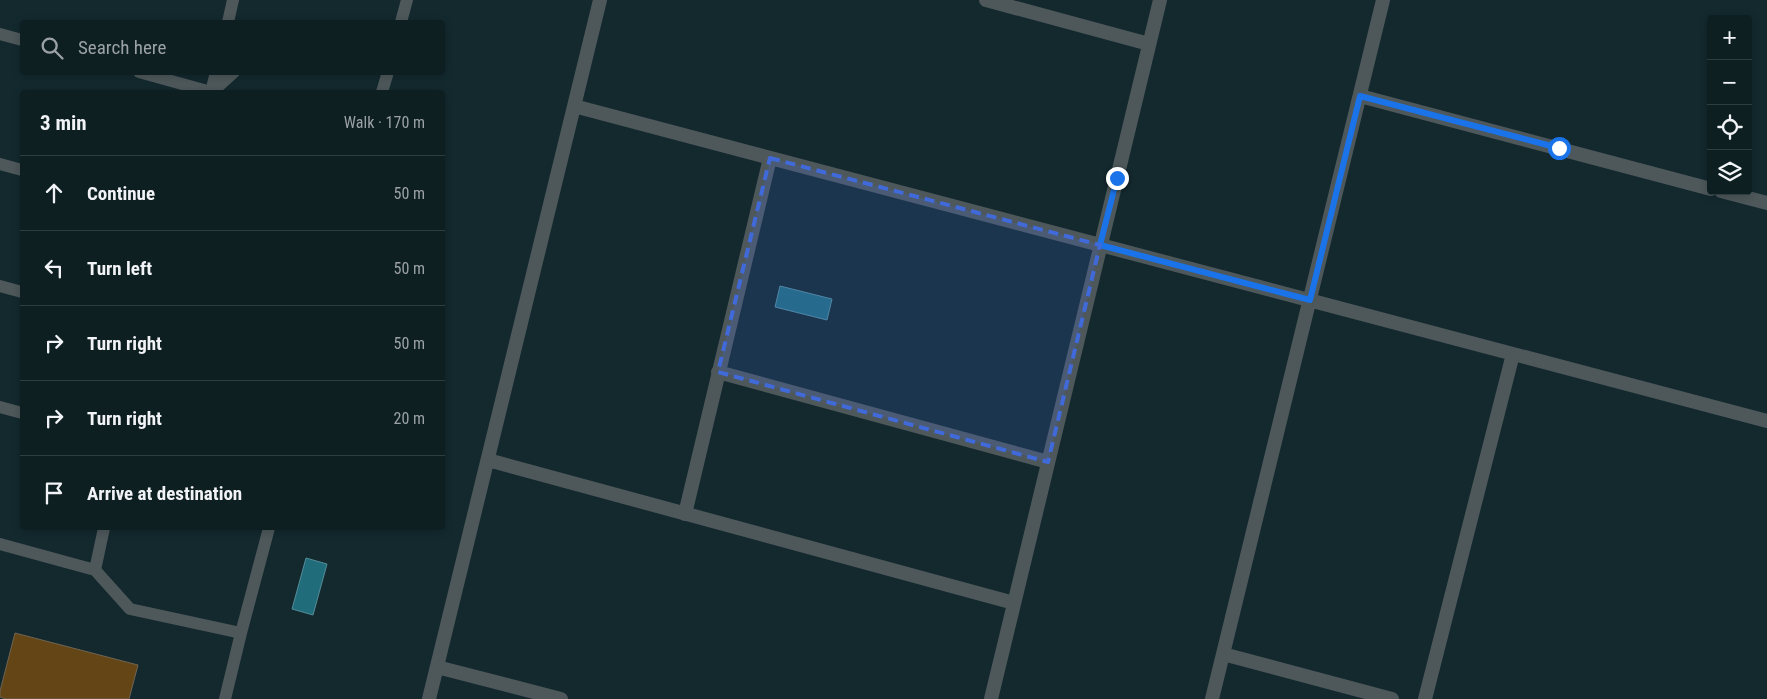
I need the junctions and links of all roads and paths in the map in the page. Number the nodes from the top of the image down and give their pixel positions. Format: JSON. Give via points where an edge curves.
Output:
{"nodes":[{"id":1,"x":233,"y":0,"type":"edge"},
{"id":2,"x":407,"y":0,"type":"edge"},
{"id":3,"x":600,"y":0,"type":"edge"},
{"id":4,"x":986,"y":0,"type":"edge"},
{"id":5,"x":1160,"y":0,"type":"edge"},
{"id":6,"x":1383,"y":0,"type":"edge"},
{"id":7,"x":228,"y":20,"type":"edge"},
{"id":8,"x":402,"y":20,"type":"edge"},
{"id":9,"x":0,"y":34,"type":"edge"},
{"id":10,"x":20,"y":39,"type":"edge"},
{"id":11,"x":1149,"y":44,"type":"junction"},
{"id":12,"x":150,"y":75,"type":"edge"},
{"id":13,"x":215,"y":75,"type":"edge"},
{"id":14,"x":231,"y":75,"type":"edge"},
{"id":15,"x":387,"y":75,"type":"edge"},
{"id":16,"x":204,"y":90,"type":"edge"},
{"id":17,"x":212,"y":90,"type":"edge"},
{"id":18,"x":213,"y":90,"type":"edge"},
{"id":19,"x":383,"y":90,"type":"edge"},
{"id":20,"x":1360,"y":96,"type":"junction"},
{"id":21,"x":574,"y":106,"type":"junction"},
{"id":22,"x":770,"y":158,"type":"junction"},
{"id":23,"x":0,"y":164,"type":"edge"},
{"id":24,"x":20,"y":169,"type":"edge"},
{"id":25,"x":1707,"y":188,"type":"edge"},
{"id":26,"x":1735,"y":195,"type":"edge"},
{"id":27,"x":1767,"y":204,"type":"edge"},
{"id":28,"x":1100,"y":245,"type":"junction"},
{"id":29,"x":0,"y":286,"type":"edge"},
{"id":30,"x":20,"y":291,"type":"edge"},
{"id":31,"x":1310,"y":300,"type":"junction"},
{"id":32,"x":1513,"y":354,"type":"junction"},
{"id":33,"x":718,"y":372,"type":"junction"},
{"id":34,"x":0,"y":407,"type":"edge"},
{"id":35,"x":20,"y":412,"type":"edge"},
{"id":36,"x":1767,"y":421,"type":"edge"},
{"id":37,"x":488,"y":460,"type":"junction"},
{"id":38,"x":1048,"y":462,"type":"junction"},
{"id":39,"x":685,"y":514,"type":"junction"},
{"id":40,"x":104,"y":530,"type":"edge"},
{"id":41,"x":268,"y":530,"type":"edge"},
{"id":42,"x":0,"y":544,"type":"edge"},
{"id":43,"x":95,"y":570,"type":"junction"},
{"id":44,"x":1014,"y":603,"type":"junction"},
{"id":45,"x":242,"y":633,"type":"junction"},
{"id":46,"x":1223,"y":654,"type":"junction"},
{"id":47,"x":437,"y":667,"type":"junction"},
{"id":48,"x":225,"y":699,"type":"edge"},
{"id":49,"x":430,"y":699,"type":"edge"},
{"id":50,"x":561,"y":699,"type":"edge"},
{"id":51,"x":990,"y":699,"type":"edge"},
{"id":52,"x":1212,"y":699,"type":"edge"},
{"id":53,"x":1392,"y":699,"type":"edge"},
{"id":54,"x":1425,"y":699,"type":"edge"}],
"edges":[{"from":1,"to":7,"type":"lane"},
{"from":2,"to":8,"type":"lane"},
{"from":3,"to":21,"type":"street"},
{"from":4,"to":11,"type":"street"},
{"from":5,"to":11,"type":"street"},
{"from":6,"to":20,"type":"street"},
{"from":9,"to":10,"type":"lane"},
{"from":11,"to":28,"type":"street"},
{"from":12,"to":16,"type":"lane"},
{"from":13,"to":17,"type":"lane"},
{"from":14,"to":18,"type":"lane"},
{"from":15,"to":19,"type":"lane"},
{"from":20,"to":25,"type":"street"},
{"from":20,"to":31,"type":"street"},
{"from":21,"to":22,"type":"street"},
{"from":21,"to":37,"type":"street"},
{"from":22,"to":28,"type":"street"},
{"from":22,"to":33,"type":"street"},
{"from":23,"to":24,"type":"lane"},
{"from":26,"to":27,"type":"street"},
{"from":28,"to":31,"type":"street"},
{"from":28,"to":38,"type":"street"},
{"from":29,"to":30,"type":"lane"},
{"from":31,"to":32,"type":"street"},
{"from":31,"to":46,"type":"street"},
{"from":32,"to":36,"type":"street"},
{"from":32,"to":54,"type":"street"},
{"from":33,"to":38,"type":"street"},
{"from":33,"to":39,"type":"street"},
{"from":34,"to":35,"type":"lane"},
{"from":37,"to":39,"type":"street"},
{"from":37,"to":47,"type":"street"},
{"from":38,"to":44,"type":"street"},
{"from":39,"to":44,"type":"street"},
{"from":40,"to":43,"type":"lane"},
{"from":41,"to":45,"type":"lane"},
{"from":42,"to":43,"type":"lane"},
{"from":43,"to":45,"type":"lane","via":[[130,609]]},
{"from":44,"to":51,"type":"street"},
{"from":45,"to":48,"type":"lane"},
{"from":46,"to":52,"type":"street"},
{"from":46,"to":53,"type":"street"},
{"from":47,"to":49,"type":"street"},
{"from":47,"to":50,"type":"street"}]}
